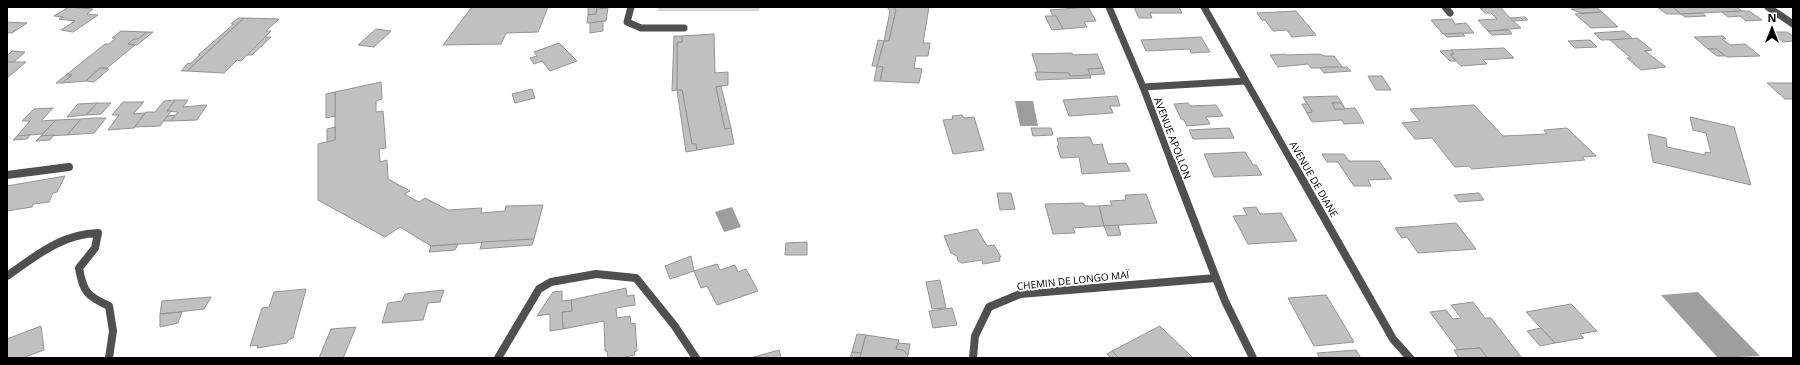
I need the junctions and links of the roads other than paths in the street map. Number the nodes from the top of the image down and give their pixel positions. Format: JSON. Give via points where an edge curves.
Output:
{"nodes":[{"id":1,"x":631,"y":7,"type":"edge"},
{"id":2,"x":1109,"y":7,"type":"edge"},
{"id":3,"x":1204,"y":7,"type":"edge"},
{"id":4,"x":1445,"y":7,"type":"edge"},
{"id":5,"x":1768,"y":7,"type":"edge"},
{"id":6,"x":1450,"y":13,"type":"dead end"},
{"id":7,"x":1793,"y":24,"type":"edge"},
{"id":8,"x":684,"y":28,"type":"dead end"},
{"id":9,"x":1245,"y":81,"type":"junction"},
{"id":10,"x":1143,"y":87,"type":"junction"},
{"id":11,"x":69,"y":166,"type":"dead end"},
{"id":12,"x":7,"y":175,"type":"edge"},
{"id":13,"x":7,"y":276,"type":"edge"},
{"id":14,"x":1216,"y":278,"type":"junction"},
{"id":15,"x":110,"y":358,"type":"edge"},
{"id":16,"x":498,"y":358,"type":"edge"},
{"id":17,"x":696,"y":358,"type":"edge"},
{"id":18,"x":973,"y":358,"type":"edge"},
{"id":19,"x":1254,"y":358,"type":"edge"},
{"id":20,"x":1410,"y":358,"type":"edge"}],
"edges":[{"from":1,"to":8,"type":"street","via":[[628,22],[641,28]]},
{"from":2,"to":10,"type":"street","name":"AVENUE APOLLON"},
{"from":3,"to":9,"type":"street","name":"AVENUE DE DIANE"},
{"from":4,"to":6,"type":"street"},
{"from":5,"to":7,"type":"street"},
{"from":9,"to":10,"type":"street"},
{"from":9,"to":20,"type":"street","name":"AVENUE DE DIANE","via":[[1392,339]]},
{"from":10,"to":14,"type":"street","name":"AVENUE APOLLON"},
{"from":11,"to":12,"type":"street"},
{"from":13,"to":15,"type":"street","via":[[53,244],[70,237],[98,233],[99,241],[94,252],[79,268],[82,289],[93,299],[109,306],[113,331]]},
{"from":14,"to":18,"type":"street","name":"CHEMIN DE LONGO MAÏ","via":[[1020,294],[990,307],[976,336]]},
{"from":14,"to":19,"type":"street","name":"AVENUE APOLLON"},
{"from":16,"to":17,"type":"street","via":[[539,290],[551,282],[596,274],[636,278],[674,325]]}]}
